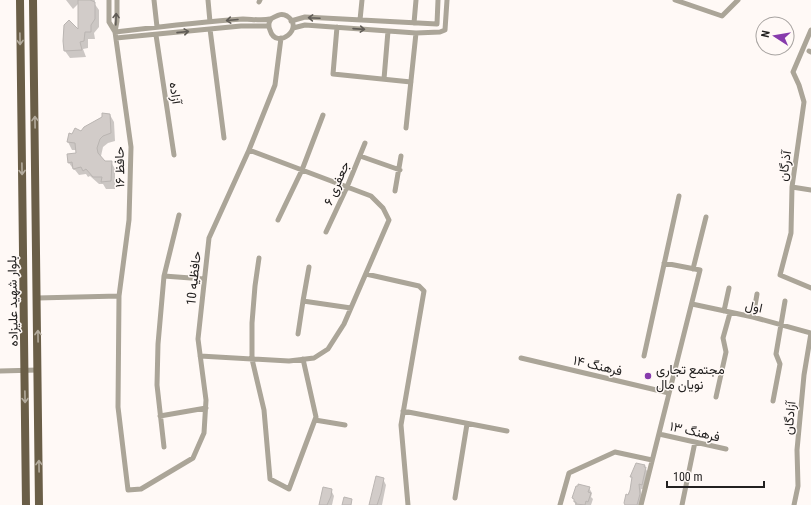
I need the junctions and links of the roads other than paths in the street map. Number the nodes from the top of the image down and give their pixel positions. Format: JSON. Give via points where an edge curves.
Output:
{"nodes":[{"id":1,"x":20,"y":0,"type":"edge"},
{"id":2,"x":33,"y":0,"type":"edge"},
{"id":3,"x":109,"y":0,"type":"edge"},
{"id":4,"x":116,"y":0,"type":"edge"},
{"id":5,"x":154,"y":0,"type":"edge"},
{"id":6,"x":208,"y":0,"type":"edge"},
{"id":7,"x":362,"y":0,"type":"edge"},
{"id":8,"x":416,"y":0,"type":"edge"},
{"id":9,"x":438,"y":0,"type":"edge"},
{"id":10,"x":447,"y":0,"type":"edge"},
{"id":11,"x":675,"y":0,"type":"edge"},
{"id":12,"x":738,"y":0,"type":"edge"},
{"id":13,"x":271,"y":19,"type":"junction"},
{"id":14,"x":360,"y":20,"type":"junction"},
{"id":15,"x":292,"y":21,"type":"junction"},
{"id":16,"x":210,"y":22,"type":"junction"},
{"id":17,"x":414,"y":23,"type":"junction"},
{"id":18,"x":269,"y":26,"type":"junction"},
{"id":19,"x":157,"y":27,"type":"junction"},
{"id":20,"x":337,"y":27,"type":"junction"},
{"id":21,"x":293,"y":28,"type":"junction"},
{"id":22,"x":210,"y":29,"type":"junction"},
{"id":23,"x":811,"y":30,"type":"edge"},
{"id":24,"x":388,"y":31,"type":"junction"},
{"id":25,"x":115,"y":32,"type":"junction"},
{"id":26,"x":416,"y":33,"type":"junction"},
{"id":27,"x":156,"y":35,"type":"junction"},
{"id":28,"x":116,"y":38,"type":"junction"},
{"id":29,"x":281,"y":38,"type":"junction"},
{"id":30,"x":384,"y":79,"type":"junction"},
{"id":31,"x":411,"y":82,"type":"junction"},
{"id":32,"x":324,"y":115,"type":"dead end"},
{"id":33,"x":406,"y":128,"type":"dead end"},
{"id":34,"x":224,"y":138,"type":"dead end"},
{"id":35,"x":365,"y":143,"type":"dead end"},
{"id":36,"x":249,"y":150,"type":"junction"},
{"id":37,"x":174,"y":155,"type":"dead end"},
{"id":38,"x":360,"y":156,"type":"junction"},
{"id":39,"x":401,"y":156,"type":"dead end"},
{"id":40,"x":302,"y":170,"type":"junction"},
{"id":41,"x":400,"y":170,"type":"junction"},
{"id":42,"x":347,"y":187,"type":"junction"},
{"id":43,"x":792,"y":187,"type":"junction"},
{"id":44,"x":811,"y":190,"type":"edge"},
{"id":45,"x":394,"y":191,"type":"dead end"},
{"id":46,"x":678,"y":196,"type":"dead end"},
{"id":47,"x":179,"y":215,"type":"dead end"},
{"id":48,"x":706,"y":217,"type":"dead end"},
{"id":49,"x":278,"y":220,"type":"dead end"},
{"id":50,"x":326,"y":232,"type":"dead end"},
{"id":51,"x":259,"y":258,"type":"dead end"},
{"id":52,"x":664,"y":263,"type":"junction"},
{"id":53,"x":309,"y":267,"type":"dead end"},
{"id":54,"x":693,"y":269,"type":"junction"},
{"id":55,"x":366,"y":274,"type":"junction"},
{"id":56,"x":164,"y":276,"type":"junction"},
{"id":57,"x":204,"y":279,"type":"junction"},
{"id":58,"x":729,"y":288,"type":"dead end"},
{"id":59,"x":811,"y":288,"type":"edge"},
{"id":60,"x":757,"y":294,"type":"dead end"},
{"id":61,"x":119,"y":296,"type":"junction"},
{"id":62,"x":37,"y":298,"type":"junction"},
{"id":63,"x":303,"y":301,"type":"junction"},
{"id":64,"x":785,"y":301,"type":"dead end"},
{"id":65,"x":692,"y":304,"type":"junction"},
{"id":66,"x":351,"y":308,"type":"junction"},
{"id":67,"x":724,"y":311,"type":"junction"},
{"id":68,"x":730,"y":313,"type":"junction"},
{"id":69,"x":753,"y":317,"type":"junction"},
{"id":70,"x":782,"y":324,"type":"junction"},
{"id":71,"x":811,"y":333,"type":"edge"},
{"id":72,"x":298,"y":334,"type":"dead end"},
{"id":73,"x":200,"y":356,"type":"junction"},
{"id":74,"x":644,"y":356,"type":"dead end"},
{"id":75,"x":521,"y":358,"type":"dead end"},
{"id":76,"x":252,"y":359,"type":"junction"},
{"id":77,"x":303,"y":359,"type":"junction"},
{"id":78,"x":25,"y":370,"type":"junction"},
{"id":79,"x":38,"y":370,"type":"junction"},
{"id":80,"x":0,"y":371,"type":"edge"},
{"id":81,"x":669,"y":393,"type":"junction"},
{"id":82,"x":716,"y":397,"type":"dead end"},
{"id":83,"x":773,"y":401,"type":"dead end"},
{"id":84,"x":206,"y":408,"type":"junction"},
{"id":85,"x":403,"y":410,"type":"junction"},
{"id":86,"x":160,"y":416,"type":"junction"},
{"id":87,"x":315,"y":420,"type":"junction"},
{"id":88,"x":345,"y":424,"type":"dead end"},
{"id":89,"x":467,"y":424,"type":"junction"},
{"id":90,"x":506,"y":431,"type":"dead end"},
{"id":91,"x":659,"y":434,"type":"junction"},
{"id":92,"x":695,"y":442,"type":"junction"},
{"id":93,"x":164,"y":447,"type":"dead end"},
{"id":94,"x":726,"y":450,"type":"dead end"},
{"id":95,"x":652,"y":460,"type":"junction"},
{"id":96,"x":128,"y":490,"type":"joint"},
{"id":97,"x":455,"y":498,"type":"dead end"},
{"id":98,"x":796,"y":504,"type":"edge"},
{"id":99,"x":26,"y":505,"type":"edge"},
{"id":100,"x":39,"y":505,"type":"edge"},
{"id":101,"x":408,"y":505,"type":"edge"},
{"id":102,"x":560,"y":505,"type":"edge"},
{"id":103,"x":641,"y":505,"type":"edge"},
{"id":104,"x":682,"y":505,"type":"edge"}],
"edges":[{"from":1,"to":78,"type":"main road","name":"بلوار شهید علیزاده","one_way":true},
{"from":62,"to":2,"type":"main road","name":"بلوار شهید علیزاده","one_way":true},
{"from":3,"to":25,"type":"street","via":[[109,22]]},
{"from":25,"to":4,"type":"street","one_way":true},
{"from":5,"to":19,"type":"street"},
{"from":6,"to":16,"type":"street"},
{"from":7,"to":14,"type":"street"},
{"from":8,"to":17,"type":"street"},
{"from":9,"to":17,"type":"street","via":[[437,24]]},
{"from":10,"to":26,"type":"street","via":[[445,30]]},
{"from":11,"to":12,"type":"street","via":[[722,16]]},
{"from":13,"to":15,"type":"street","via":[[282,14]]},
{"from":13,"to":16,"type":"street","one_way":true},
{"from":13,"to":18,"type":"street"},
{"from":14,"to":15,"type":"street","one_way":true,"via":[[305,17]]},
{"from":14,"to":17,"type":"street"},
{"from":15,"to":21,"type":"street"},
{"from":16,"to":19,"type":"street"},
{"from":18,"to":22,"type":"street"},
{"from":18,"to":29,"type":"street","via":[[270,33]]},
{"from":19,"to":25,"type":"street"},
{"from":20,"to":21,"type":"street","via":[[305,25]]},
{"from":20,"to":24,"type":"street","one_way":true},
{"from":20,"to":30,"type":"street","via":[[333,74]]},
{"from":21,"to":29,"type":"street","via":[[287,37]]},
{"from":27,"to":22,"type":"street","one_way":true},
{"from":22,"to":34,"type":"street"},
{"from":23,"to":43,"type":"street","name":"آذرگان","via":[[793,72],[804,102]]},
{"from":24,"to":26,"type":"street"},
{"from":24,"to":30,"type":"street"},
{"from":25,"to":28,"type":"street","name":"حافظ ۱۶"},
{"from":26,"to":31,"type":"street"},
{"from":27,"to":28,"type":"street"},
{"from":27,"to":37,"type":"street","name":"آزاده"},
{"from":28,"to":61,"type":"street","name":"حافظ ۱۶","via":[[131,147],[129,220]]},
{"from":29,"to":36,"type":"street","name":"حافظیه 10","via":[[275,85]]},
{"from":30,"to":31,"type":"street"},
{"from":31,"to":33,"type":"street"},
{"from":32,"to":40,"type":"street"},
{"from":35,"to":38,"type":"street","name":"جعفری ۶"},
{"from":36,"to":40,"type":"street"},
{"from":36,"to":57,"type":"street","name":"حافظیه 10","via":[[209,238]]},
{"from":38,"to":41,"type":"street"},
{"from":38,"to":42,"type":"street","name":"جعفری ۶"},
{"from":39,"to":41,"type":"street"},
{"from":40,"to":42,"type":"street"},
{"from":40,"to":49,"type":"street"},
{"from":41,"to":45,"type":"street"},
{"from":42,"to":50,"type":"street","name":"جعفری ۶"},
{"from":42,"to":55,"type":"street","via":[[371,196],[383,208],[389,220]]},
{"from":43,"to":44,"type":"street"},
{"from":43,"to":59,"type":"street","name":"آذرگان","via":[[791,233],[780,275]]},
{"from":46,"to":52,"type":"street"},
{"from":47,"to":56,"type":"street"},
{"from":48,"to":54,"type":"street"},
{"from":51,"to":76,"type":"street","via":[[252,323]]},
{"from":52,"to":54,"type":"street"},
{"from":52,"to":74,"type":"street"},
{"from":53,"to":63,"type":"street"},
{"from":54,"to":65,"type":"street","via":[[700,270]]},
{"from":55,"to":66,"type":"street"},
{"from":55,"to":85,"type":"street","via":[[418,286],[424,292]]},
{"from":56,"to":57,"type":"street"},
{"from":56,"to":86,"type":"street","via":[[158,344],[157,385]]},
{"from":57,"to":73,"type":"street","name":"حافظیه 10","via":[[198,339]]},
{"from":58,"to":67,"type":"street"},
{"from":60,"to":69,"type":"street"},
{"from":61,"to":62,"type":"street"},
{"from":61,"to":96,"type":"street","name":"حافظ ۱۶","via":[[118,407]]},
{"from":79,"to":62,"type":"main road","name":"بلوار شهید علیزاده","one_way":true},
{"from":63,"to":66,"type":"street"},
{"from":63,"to":72,"type":"street"},
{"from":64,"to":70,"type":"street"},
{"from":65,"to":67,"type":"street","name":"اول"},
{"from":65,"to":81,"type":"street"},
{"from":66,"to":77,"type":"street","via":[[328,349],[314,358]]},
{"from":67,"to":68,"type":"street","name":"اول"},
{"from":68,"to":69,"type":"street","name":"اول"},
{"from":68,"to":82,"type":"street","via":[[723,338],[726,352]]},
{"from":69,"to":70,"type":"street","name":"اول"},
{"from":70,"to":71,"type":"street","name":"اول"},
{"from":70,"to":83,"type":"street","via":[[776,354],[780,364]]},
{"from":71,"to":98,"type":"street","name":"آزادگان","via":[[797,450]]},
{"from":73,"to":76,"type":"street"},
{"from":73,"to":84,"type":"street","name":"حافظیه 10"},
{"from":75,"to":81,"type":"street","name":"فرهنگ ۱۴"},
{"from":76,"to":77,"type":"street"},
{"from":76,"to":87,"type":"street","via":[[264,410],[270,479],[288,489]]},
{"from":77,"to":87,"type":"street"},
{"from":78,"to":79,"type":"street"},
{"from":78,"to":80,"type":"street"},
{"from":78,"to":99,"type":"main road","name":"بلوار شهید علیزاده","one_way":true},
{"from":100,"to":79,"type":"main road","name":"بلوار شهید علیزاده","one_way":true},
{"from":81,"to":91,"type":"street"},
{"from":84,"to":86,"type":"street"},
{"from":84,"to":96,"type":"street","name":"حافظیه 10","via":[[204,433],[192,458],[141,489]]},
{"from":85,"to":89,"type":"street"},
{"from":85,"to":101,"type":"street","via":[[401,425]]},
{"from":86,"to":93,"type":"street"},
{"from":87,"to":88,"type":"street"},
{"from":89,"to":90,"type":"street"},
{"from":89,"to":97,"type":"street"},
{"from":91,"to":92,"type":"street","name":"فرهنگ ۱۳"},
{"from":91,"to":95,"type":"street"},
{"from":92,"to":94,"type":"street","name":"فرهنگ ۱۳"},
{"from":92,"to":104,"type":"street"},
{"from":95,"to":102,"type":"street","via":[[615,452],[569,473]]},
{"from":95,"to":103,"type":"street"}]}
